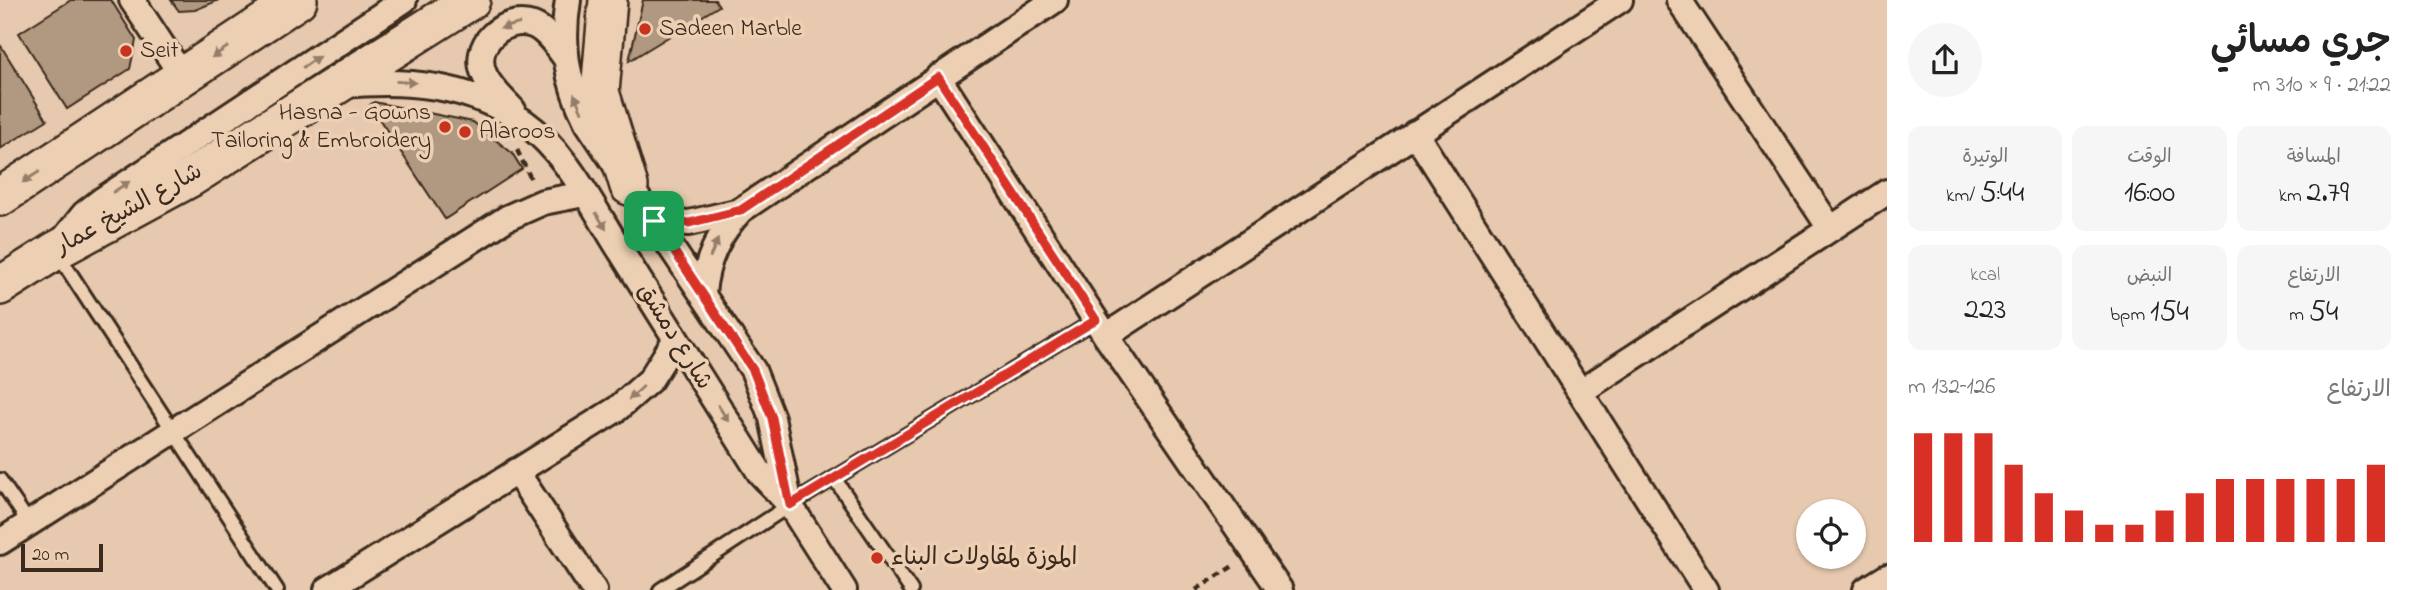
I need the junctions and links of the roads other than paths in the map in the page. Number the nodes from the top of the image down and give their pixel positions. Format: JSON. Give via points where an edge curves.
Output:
{"nodes":[{"id":1,"x":132,"y":0,"type":"edge"},
{"id":2,"x":298,"y":0,"type":"edge"},
{"id":3,"x":404,"y":0,"type":"edge"},
{"id":4,"x":471,"y":0,"type":"edge"},
{"id":5,"x":568,"y":0,"type":"edge"},
{"id":6,"x":608,"y":0,"type":"edge"},
{"id":7,"x":1055,"y":0,"type":"edge"},
{"id":8,"x":1620,"y":0,"type":"edge"},
{"id":9,"x":1679,"y":0,"type":"edge"},
{"id":10,"x":262,"y":14,"type":"edge"},
{"id":11,"x":564,"y":56,"type":"junction"},
{"id":12,"x":183,"y":77,"type":"junction"},
{"id":13,"x":938,"y":77,"type":"junction"},
{"id":14,"x":338,"y":85,"type":"junction"},
{"id":15,"x":526,"y":123,"type":"junction"},
{"id":16,"x":1415,"y":133,"type":"junction"},
{"id":17,"x":629,"y":186,"type":"junction"},
{"id":18,"x":1887,"y":192,"type":"edge"},
{"id":19,"x":584,"y":194,"type":"junction"},
{"id":20,"x":0,"y":197,"type":"edge"},
{"id":21,"x":741,"y":210,"type":"junction"},
{"id":22,"x":654,"y":221,"type":"junction"},
{"id":23,"x":1830,"y":228,"type":"junction"},
{"id":24,"x":55,"y":251,"type":"junction"},
{"id":25,"x":0,"y":286,"type":"edge"},
{"id":26,"x":703,"y":293,"type":"junction"},
{"id":27,"x":1101,"y":328,"type":"junction"},
{"id":28,"x":676,"y":339,"type":"junction"},
{"id":29,"x":1580,"y":392,"type":"junction"},
{"id":30,"x":172,"y":430,"type":"junction"},
{"id":31,"x":516,"y":471,"type":"junction"},
{"id":32,"x":834,"y":478,"type":"junction"},
{"id":33,"x":0,"y":480,"type":"edge"},
{"id":34,"x":790,"y":505,"type":"junction"},
{"id":35,"x":29,"y":523,"type":"junction"},
{"id":36,"x":0,"y":542,"type":"edge"},
{"id":37,"x":1887,"y":576,"type":"edge"},
{"id":38,"x":338,"y":587,"type":"edge"},
{"id":39,"x":277,"y":590,"type":"edge"},
{"id":40,"x":594,"y":590,"type":"edge"},
{"id":41,"x":660,"y":590,"type":"edge"},
{"id":42,"x":844,"y":590,"type":"edge"},
{"id":43,"x":911,"y":590,"type":"edge"},
{"id":44,"x":1280,"y":590,"type":"edge"},
{"id":45,"x":1706,"y":590,"type":"edge"},
{"id":46,"x":1866,"y":590,"type":"edge"}],
"edges":[{"from":1,"to":12,"type":"street"},
{"from":2,"to":10,"type":"main road"},
{"from":24,"to":3,"type":"street","one_way":true,"via":[[84,214],[102,200]]},
{"from":4,"to":14,"type":"main road","name":"شارع الشيخ عمار"},
{"from":5,"to":11,"type":"street","name":"شارع دمشق"},
{"from":6,"to":17,"type":"main road","via":[[600,92]]},
{"from":7,"to":13,"type":"street"},
{"from":8,"to":16,"type":"street"},
{"from":9,"to":23,"type":"street"},
{"from":10,"to":12,"type":"main road","one_way":true},
{"from":11,"to":15,"type":"street","one_way":true,"via":[[534,26],[500,27],[487,39],[481,56],[483,74]]},
{"from":17,"to":11,"type":"street","name":"شارع دمشق","one_way":true,"via":[[575,99]]},
{"from":12,"to":20,"type":"main road","one_way":true},
{"from":13,"to":21,"type":"street"},
{"from":13,"to":27,"type":"street"},
{"from":14,"to":15,"type":"street","name":"شارع دمشق","one_way":true,"via":[[390,81],[444,87],[471,95]]},
{"from":14,"to":24,"type":"main road","name":"شارع الشيخ عمار","via":[[190,178]]},
{"from":15,"to":19,"type":"street","name":"شارع دمشق"},
{"from":16,"to":27,"type":"street"},
{"from":16,"to":29,"type":"street"},
{"from":17,"to":22,"type":"street","name":"شارع دمشق"},
{"from":18,"to":23,"type":"street"},
{"from":19,"to":28,"type":"street","name":"شارع دمشق","one_way":true},
{"from":19,"to":30,"type":"street","via":[[543,202],[507,218]]},
{"from":21,"to":22,"type":"street","via":[[698,222]]},
{"from":26,"to":21,"type":"street","one_way":true,"via":[[718,240]]},
{"from":22,"to":26,"type":"street","name":"شارع دمشق"},
{"from":23,"to":29,"type":"street"},
{"from":24,"to":25,"type":"main road","name":"شارع الشيخ عمار"},
{"from":24,"to":30,"type":"lane"},
{"from":26,"to":34,"type":"street","name":"شارع دمشق","via":[[764,393]]},
{"from":27,"to":32,"type":"lane"},
{"from":27,"to":44,"type":"street"},
{"from":28,"to":31,"type":"street","one_way":true,"via":[[635,396]]},
{"from":28,"to":34,"type":"street","name":"شارع دمشق","one_way":true,"via":[[761,473]]},
{"from":29,"to":45,"type":"street"},
{"from":30,"to":35,"type":"street"},
{"from":30,"to":39,"type":"lane"},
{"from":31,"to":38,"type":"street"},
{"from":31,"to":40,"type":"street"},
{"from":32,"to":34,"type":"lane"},
{"from":32,"to":43,"type":"lane"},
{"from":33,"to":35,"type":"lane"},
{"from":34,"to":41,"type":"lane"},
{"from":34,"to":42,"type":"street","name":"شارع دمشق"},
{"from":35,"to":36,"type":"street"},
{"from":37,"to":46,"type":"street"}]}
